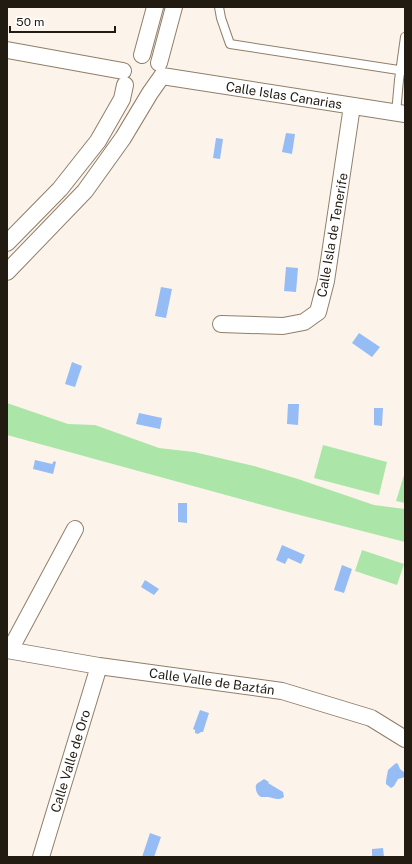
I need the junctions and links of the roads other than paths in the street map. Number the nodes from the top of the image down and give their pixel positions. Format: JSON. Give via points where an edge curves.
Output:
{"nodes":[{"id":1,"x":155,"y":7,"type":"edge"},
{"id":2,"x":174,"y":7,"type":"edge"},
{"id":3,"x":219,"y":7,"type":"edge"},
{"id":4,"x":405,"y":37,"type":"edge"},
{"id":5,"x":7,"y":50,"type":"edge"},
{"id":6,"x":142,"y":55,"type":"junction"},
{"id":7,"x":161,"y":70,"type":"junction"},
{"id":8,"x":403,"y":70,"type":"edge"},
{"id":9,"x":124,"y":78,"type":"junction"},
{"id":10,"x":150,"y":93,"type":"junction"},
{"id":11,"x":352,"y":106,"type":"junction"},
{"id":12,"x":401,"y":113,"type":"edge"},
{"id":13,"x":7,"y":243,"type":"edge"},
{"id":14,"x":7,"y":272,"type":"edge"},
{"id":15,"x":221,"y":324,"type":"dead end"},
{"id":16,"x":75,"y":529,"type":"dead end"},
{"id":17,"x":8,"y":650,"type":"edge"},
{"id":18,"x":99,"y":666,"type":"junction"},
{"id":19,"x":405,"y":739,"type":"edge"},
{"id":20,"x":40,"y":857,"type":"edge"}],
"edges":[{"from":1,"to":6,"type":"street"},
{"from":2,"to":7,"type":"street"},
{"from":3,"to":8,"type":"lane","via":[[230,44]]},
{"from":4,"to":8,"type":"lane"},
{"from":5,"to":9,"type":"street"},
{"from":6,"to":7,"type":"street","name":"Calle Islas Canarias"},
{"from":6,"to":9,"type":"street"},
{"from":7,"to":10,"type":"street"},
{"from":7,"to":11,"type":"street","name":"Calle Islas Canarias"},
{"from":8,"to":12,"type":"lane","via":[[399,80]]},
{"from":9,"to":10,"type":"street","via":[[136,94]]},
{"from":9,"to":13,"type":"street","via":[[122,98],[98,141],[60,188]]},
{"from":10,"to":14,"type":"street","via":[[123,138],[85,191]]},
{"from":11,"to":12,"type":"street","name":"Calle Islas Canarias"},
{"from":11,"to":15,"type":"street","name":"Calle Isla de Tenerife","via":[[326,281],[318,312],[304,322],[283,326]]},
{"from":16,"to":17,"type":"street","name":"Calle Valle de Baztán"},
{"from":17,"to":18,"type":"street","name":"Calle Valle de Baztán"},
{"from":18,"to":19,"type":"street","name":"Calle Valle de Baztán","via":[[282,691],[371,718]]},
{"from":18,"to":20,"type":"street","name":"Calle Valle de Oro"}]}
